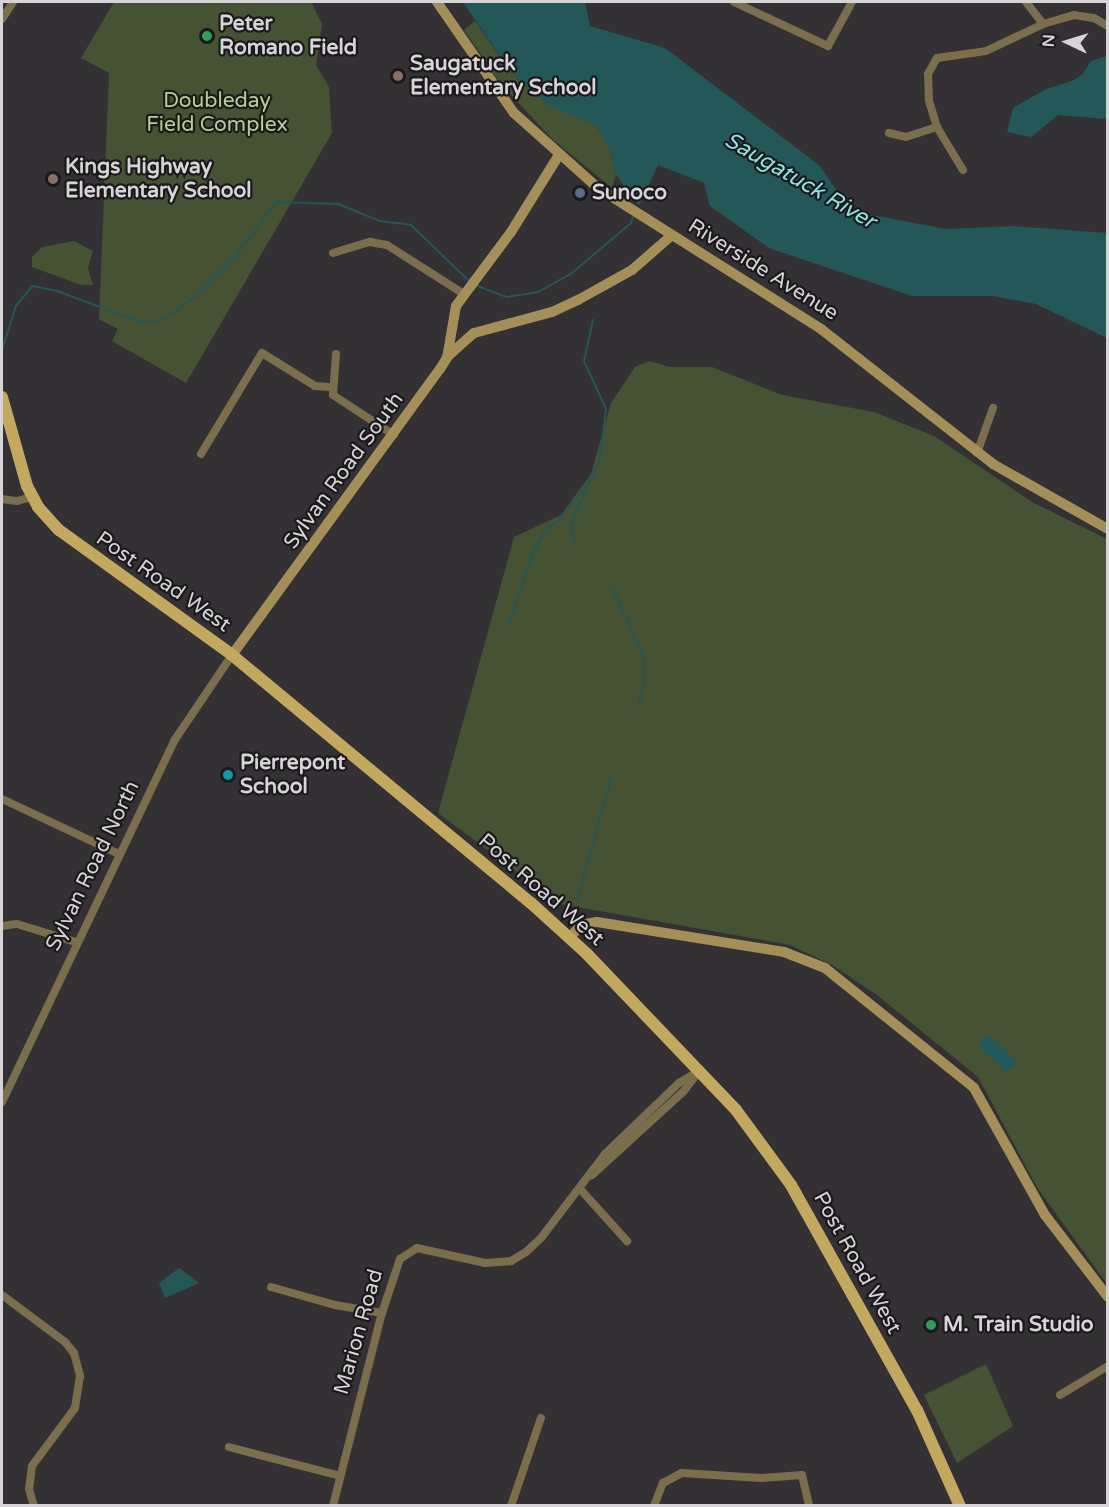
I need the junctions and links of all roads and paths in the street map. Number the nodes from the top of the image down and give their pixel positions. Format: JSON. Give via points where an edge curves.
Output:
{"nodes":[{"id":1,"x":13,"y":2,"type":"edge"},
{"id":2,"x":436,"y":2,"type":"edge"},
{"id":3,"x":734,"y":2,"type":"edge"},
{"id":4,"x":852,"y":2,"type":"edge"},
{"id":5,"x":1026,"y":2,"type":"edge"},
{"id":6,"x":2,"y":19,"type":"edge"},
{"id":7,"x":1043,"y":24,"type":"junction"},
{"id":8,"x":1107,"y":26,"type":"edge"},
{"id":9,"x":937,"y":127,"type":"junction"},
{"id":10,"x":889,"y":133,"type":"dead end"},
{"id":11,"x":559,"y":155,"type":"junction"},
{"id":12,"x":963,"y":170,"type":"dead end"},
{"id":13,"x":671,"y":236,"type":"junction"},
{"id":14,"x":333,"y":253,"type":"dead end"},
{"id":15,"x":466,"y":291,"type":"junction"},
{"id":16,"x":474,"y":333,"type":"junction"},
{"id":17,"x":336,"y":354,"type":"dead end"},
{"id":18,"x":447,"y":357,"type":"junction"},
{"id":19,"x":331,"y":387,"type":"junction"},
{"id":20,"x":2,"y":397,"type":"edge"},
{"id":21,"x":993,"y":408,"type":"dead end"},
{"id":22,"x":394,"y":435,"type":"junction"},
{"id":23,"x":977,"y":453,"type":"junction"},
{"id":24,"x":201,"y":454,"type":"dead end"},
{"id":25,"x":32,"y":497,"type":"junction"},
{"id":26,"x":2,"y":499,"type":"edge"},
{"id":27,"x":1107,"y":529,"type":"edge"},
{"id":28,"x":232,"y":655,"type":"junction"},
{"id":29,"x":2,"y":799,"type":"edge"},
{"id":30,"x":119,"y":854,"type":"junction"},
{"id":31,"x":2,"y":926,"type":"edge"},
{"id":32,"x":570,"y":937,"type":"junction"},
{"id":33,"x":76,"y":942,"type":"junction"},
{"id":34,"x":699,"y":1071,"type":"junction"},
{"id":35,"x":2,"y":1102,"type":"edge"},
{"id":36,"x":581,"y":1190,"type":"junction"},
{"id":37,"x":627,"y":1241,"type":"dead end"},
{"id":38,"x":271,"y":1287,"type":"dead end"},
{"id":39,"x":2,"y":1295,"type":"edge"},
{"id":40,"x":1107,"y":1297,"type":"edge"},
{"id":41,"x":382,"y":1313,"type":"junction"},
{"id":42,"x":1107,"y":1366,"type":"edge"},
{"id":43,"x":1060,"y":1395,"type":"dead end"},
{"id":44,"x":541,"y":1418,"type":"dead end"},
{"id":45,"x":229,"y":1447,"type":"dead end"},
{"id":46,"x":340,"y":1476,"type":"junction"},
{"id":47,"x":34,"y":1506,"type":"edge"},
{"id":48,"x":333,"y":1506,"type":"edge"},
{"id":49,"x":511,"y":1506,"type":"edge"},
{"id":50,"x":654,"y":1506,"type":"edge"},
{"id":51,"x":809,"y":1506,"type":"edge"},
{"id":52,"x":960,"y":1506,"type":"edge"}],
"edges":[{"from":1,"to":6,"type":"street"},
{"from":2,"to":11,"type":"street","name":"Riverside Avenue","via":[[501,96]]},
{"from":3,"to":4,"type":"street","via":[[828,46]]},
{"from":5,"to":7,"type":"street"},
{"from":7,"to":8,"type":"street","via":[[1074,15],[1094,18]]},
{"from":7,"to":9,"type":"street","via":[[987,51],[937,58],[927,80]]},
{"from":9,"to":10,"type":"street","via":[[906,137]]},
{"from":9,"to":12,"type":"street"},
{"from":11,"to":13,"type":"street","name":"Riverside Avenue","via":[[634,213]]},
{"from":11,"to":15,"type":"street","name":"Sylvan Road South","via":[[515,226]]},
{"from":13,"to":16,"type":"street","via":[[632,270],[571,304]]},
{"from":13,"to":23,"type":"street","name":"Riverside Avenue","via":[[821,329]]},
{"from":14,"to":15,"type":"street","via":[[356,244],[387,245]]},
{"from":15,"to":16,"type":"street","via":[[457,325],[462,331]]},
{"from":15,"to":18,"type":"street","name":"Sylvan Road South","via":[[453,312]]},
{"from":16,"to":18,"type":"street"},
{"from":17,"to":19,"type":"street"},
{"from":18,"to":22,"type":"street","name":"Sylvan Road South"},
{"from":19,"to":22,"type":"street","via":[[342,404]]},
{"from":19,"to":24,"type":"street","via":[[315,386],[262,353]]},
{"from":20,"to":25,"type":"main road","name":"Post Road West"},
{"from":21,"to":23,"type":"street"},
{"from":22,"to":28,"type":"street","name":"Sylvan Road South"},
{"from":23,"to":27,"type":"street","name":"Riverside Avenue"},
{"from":25,"to":26,"type":"street"},
{"from":25,"to":28,"type":"main road","name":"Post Road West","via":[[74,543]]},
{"from":28,"to":30,"type":"street","name":"Sylvan Road North","via":[[182,727]]},
{"from":28,"to":32,"type":"main road","name":"Post Road West"},
{"from":29,"to":30,"type":"street"},
{"from":30,"to":33,"type":"street","name":"Sylvan Road North"},
{"from":31,"to":33,"type":"street","via":[[17,924]]},
{"from":32,"to":34,"type":"main road","name":"Post Road West"},
{"from":32,"to":40,"type":"street","via":[[581,925],[597,922],[790,953],[825,968],[974,1088],[1045,1215]]},
{"from":33,"to":35,"type":"street","name":"Sylvan Road North"},
{"from":34,"to":36,"type":"street","name":"Marion Road","via":[[684,1091],[592,1174]]},
{"from":34,"to":52,"type":"main road","name":"Post Road West","via":[[756,1134],[784,1172],[917,1410]]},
{"from":36,"to":37,"type":"street"},
{"from":36,"to":41,"type":"street","name":"Marion Road","via":[[541,1238],[511,1261],[485,1263],[417,1248],[407,1252],[395,1266]]},
{"from":38,"to":41,"type":"street"},
{"from":39,"to":47,"type":"street","via":[[65,1342],[74,1353],[80,1376],[75,1408],[32,1466],[29,1489]]},
{"from":41,"to":46,"type":"street","name":"Marion Road"},
{"from":42,"to":43,"type":"street"},
{"from":44,"to":49,"type":"street"},
{"from":45,"to":46,"type":"street"},
{"from":46,"to":48,"type":"street","name":"Marion Road"},
{"from":50,"to":51,"type":"street","via":[[663,1483],[682,1473],[761,1478],[802,1475]]}]}
